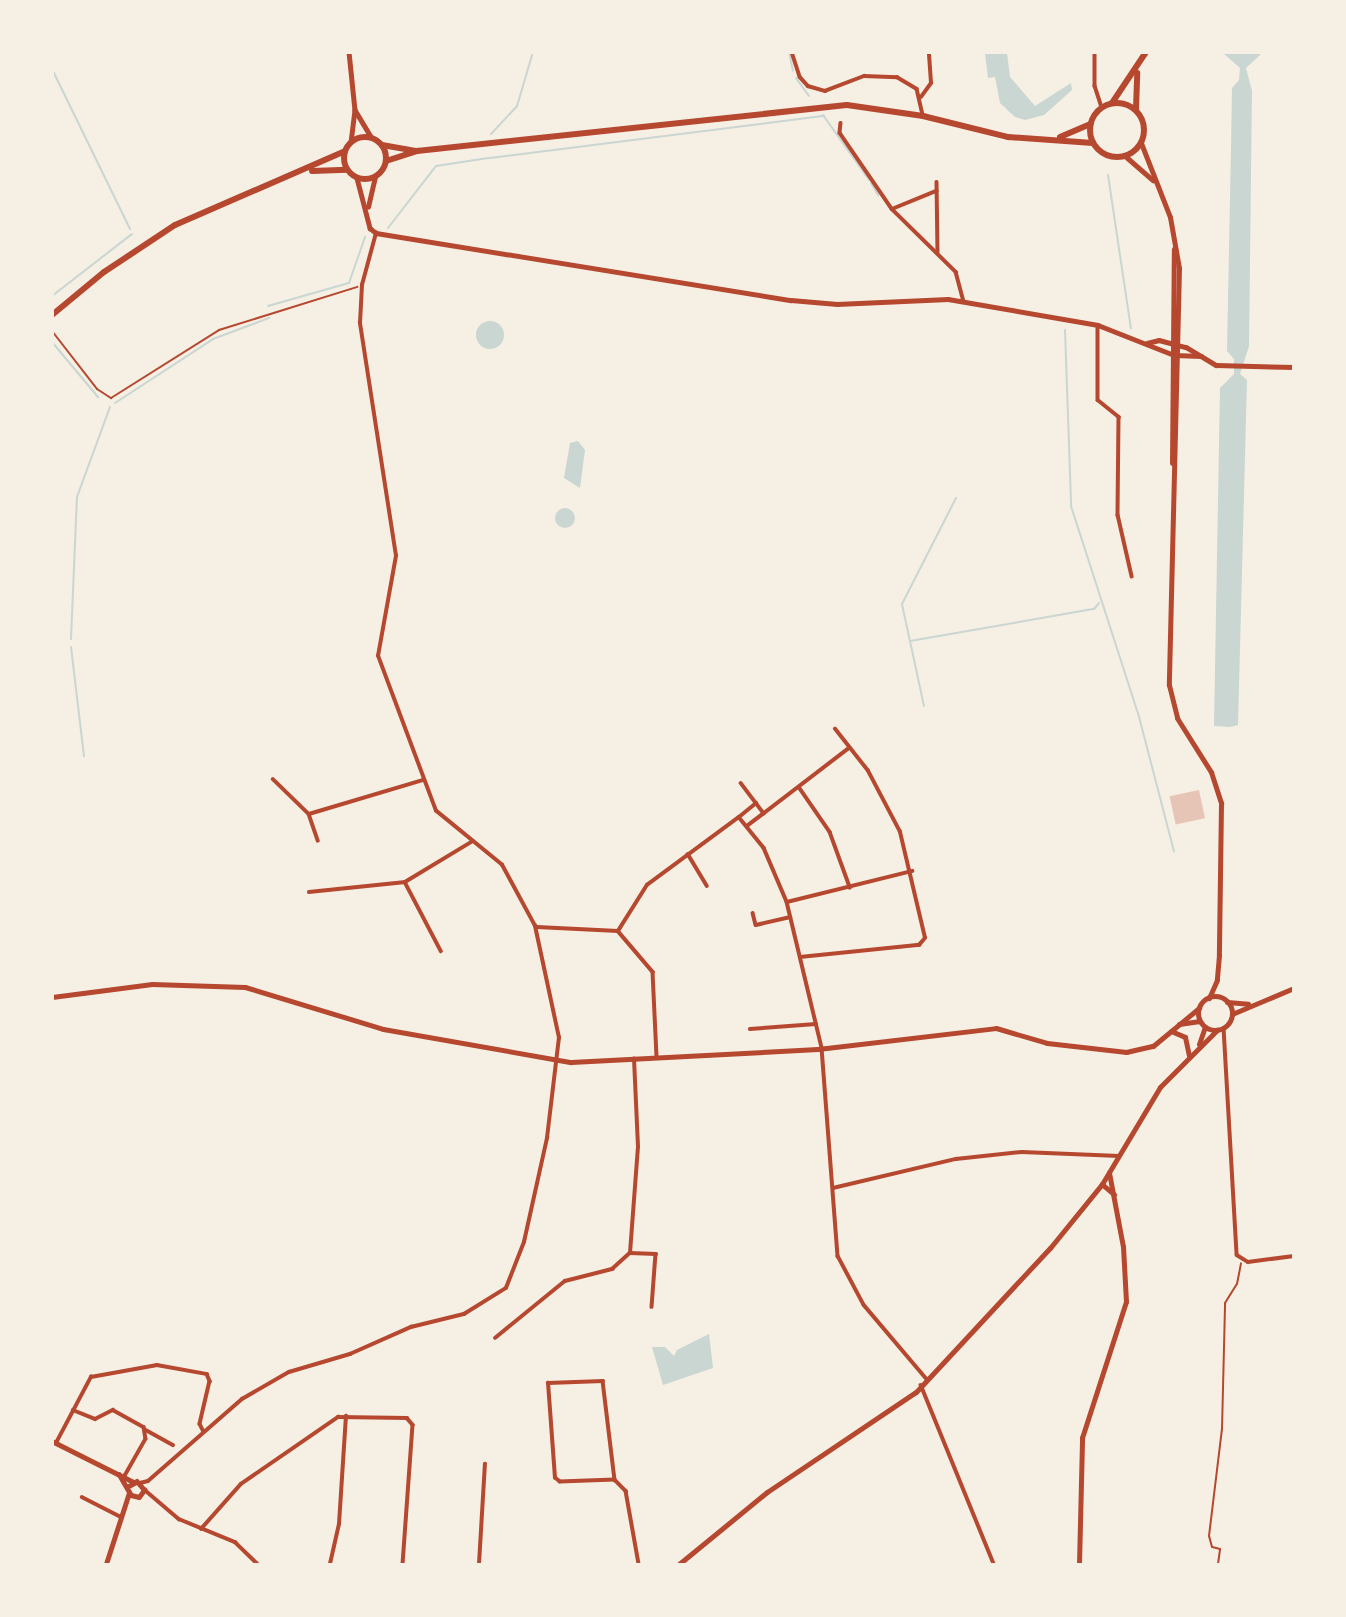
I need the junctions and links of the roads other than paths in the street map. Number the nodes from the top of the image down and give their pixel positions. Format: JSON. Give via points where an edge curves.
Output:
{"nodes":[{"id":1,"x":349,"y":52,"type":"edge"},
{"id":2,"x":792,"y":52,"type":"edge"},
{"id":3,"x":929,"y":52,"type":"edge"},
{"id":4,"x":1095,"y":52,"type":"edge"},
{"id":5,"x":1146,"y":52,"type":"edge"},
{"id":6,"x":1138,"y":71,"type":"junction"},
{"id":7,"x":921,"y":97,"type":"junction"},
{"id":8,"x":1112,"y":103,"type":"junction"},
{"id":9,"x":1102,"y":107,"type":"junction"},
{"id":10,"x":1136,"y":109,"type":"junction"},
{"id":11,"x":355,"y":110,"type":"junction"},
{"id":12,"x":923,"y":116,"type":"junction"},
{"id":13,"x":841,"y":123,"type":"dead end"},
{"id":14,"x":1090,"y":124,"type":"junction"},
{"id":15,"x":370,"y":137,"type":"junction"},
{"id":16,"x":1056,"y":138,"type":"junction"},
{"id":17,"x":351,"y":142,"type":"junction"},
{"id":18,"x":1141,"y":143,"type":"junction"},
{"id":19,"x":1093,"y":144,"type":"junction"},
{"id":20,"x":382,"y":145,"type":"junction"},
{"id":21,"x":345,"y":151,"type":"junction"},
{"id":22,"x":417,"y":151,"type":"junction"},
{"id":23,"x":1125,"y":156,"type":"junction"},
{"id":24,"x":386,"y":161,"type":"junction"},
{"id":25,"x":347,"y":170,"type":"junction"},
{"id":26,"x":306,"y":172,"type":"junction"},
{"id":27,"x":374,"y":177,"type":"junction"},
{"id":28,"x":357,"y":178,"type":"junction"},
{"id":29,"x":937,"y":181,"type":"dead end"},
{"id":30,"x":1157,"y":185,"type":"junction"},
{"id":31,"x":936,"y":191,"type":"junction"},
{"id":32,"x":368,"y":208,"type":"junction"},
{"id":33,"x":892,"y":209,"type":"junction"},
{"id":34,"x":376,"y":233,"type":"junction"},
{"id":35,"x":1175,"y":236,"type":"junction"},
{"id":36,"x":938,"y":252,"type":"junction"},
{"id":37,"x":964,"y":302,"type":"junction"},
{"id":38,"x":52,"y":315,"type":"edge"},
{"id":39,"x":1098,"y":325,"type":"junction"},
{"id":40,"x":1146,"y":344,"type":"junction"},
{"id":41,"x":1174,"y":350,"type":"junction"},
{"id":42,"x":1201,"y":356,"type":"junction"},
{"id":43,"x":1293,"y":367,"type":"edge"},
{"id":44,"x":1173,"y":480,"type":"junction"},
{"id":45,"x":1132,"y":576,"type":"dead end"},
{"id":46,"x":835,"y":729,"type":"dead end"},
{"id":47,"x":849,"y":748,"type":"junction"},
{"id":48,"x":273,"y":779,"type":"dead end"},
{"id":49,"x":423,"y":780,"type":"junction"},
{"id":50,"x":741,"y":783,"type":"dead end"},
{"id":51,"x":799,"y":786,"type":"junction"},
{"id":52,"x":756,"y":803,"type":"junction"},
{"id":53,"x":764,"y":813,"type":"junction"},
{"id":54,"x":309,"y":814,"type":"junction"},
{"id":55,"x":739,"y":817,"type":"junction"},
{"id":56,"x":747,"y":826,"type":"junction"},
{"id":57,"x":318,"y":840,"type":"dead end"},
{"id":58,"x":473,"y":841,"type":"junction"},
{"id":59,"x":688,"y":854,"type":"junction"},
{"id":60,"x":912,"y":871,"type":"junction"},
{"id":61,"x":405,"y":883,"type":"junction"},
{"id":62,"x":707,"y":886,"type":"dead end"},
{"id":63,"x":850,"y":887,"type":"junction"},
{"id":64,"x":309,"y":892,"type":"dead end"},
{"id":65,"x":787,"y":902,"type":"junction"},
{"id":66,"x":753,"y":913,"type":"dead end"},
{"id":67,"x":790,"y":917,"type":"junction"},
{"id":68,"x":534,"y":924,"type":"junction"},
{"id":69,"x":618,"y":930,"type":"junction"},
{"id":70,"x":441,"y":951,"type":"dead end"},
{"id":71,"x":800,"y":957,"type":"junction"},
{"id":72,"x":1217,"y":980,"type":"junction"},
{"id":73,"x":1293,"y":988,"type":"edge"},
{"id":74,"x":52,"y":997,"type":"edge"},
{"id":75,"x":1209,"y":998,"type":"junction"},
{"id":76,"x":1224,"y":1000,"type":"junction"},
{"id":77,"x":1248,"y":1004,"type":"junction"},
{"id":78,"x":1199,"y":1008,"type":"junction"},
{"id":79,"x":1232,"y":1014,"type":"junction"},
{"id":80,"x":1200,"y":1021,"type":"junction"},
{"id":81,"x":816,"y":1024,"type":"junction"},
{"id":82,"x":1177,"y":1024,"type":"junction"},
{"id":83,"x":1205,"y":1027,"type":"junction"},
{"id":84,"x":750,"y":1029,"type":"dead end"},
{"id":85,"x":1221,"y":1029,"type":"junction"},
{"id":86,"x":1171,"y":1031,"type":"junction"},
{"id":87,"x":1199,"y":1044,"type":"junction"},
{"id":88,"x":822,"y":1048,"type":"junction"},
{"id":89,"x":1189,"y":1056,"type":"junction"},
{"id":90,"x":657,"y":1058,"type":"junction"},
{"id":91,"x":634,"y":1059,"type":"junction"},
{"id":92,"x":559,"y":1061,"type":"junction"},
{"id":93,"x":1119,"y":1156,"type":"junction"},
{"id":94,"x":1109,"y":1173,"type":"junction"},
{"id":95,"x":1102,"y":1184,"type":"junction"},
{"id":96,"x":833,"y":1188,"type":"junction"},
{"id":97,"x":1115,"y":1194,"type":"junction"},
{"id":98,"x":630,"y":1253,"type":"junction"},
{"id":99,"x":1293,"y":1256,"type":"edge"},
{"id":100,"x":652,"y":1307,"type":"dead end"},
{"id":101,"x":495,"y":1338,"type":"dead end"},
{"id":102,"x":926,"y":1378,"type":"junction"},
{"id":103,"x":921,"y":1385,"type":"junction"},
{"id":104,"x":73,"y":1410,"type":"junction"},
{"id":105,"x":346,"y":1416,"type":"junction"},
{"id":106,"x":146,"y":1430,"type":"junction"},
{"id":107,"x":203,"y":1430,"type":"junction"},
{"id":108,"x":54,"y":1442,"type":"edge"},
{"id":109,"x":173,"y":1445,"type":"dead end"},
{"id":110,"x":485,"y":1464,"type":"dead end"},
{"id":111,"x":119,"y":1473,"type":"junction"},
{"id":112,"x":158,"y":1473,"type":"junction"},
{"id":113,"x":125,"y":1476,"type":"junction"},
{"id":114,"x":615,"y":1480,"type":"junction"},
{"id":115,"x":137,"y":1482,"type":"junction"},
{"id":116,"x":129,"y":1490,"type":"junction"},
{"id":117,"x":141,"y":1493,"type":"junction"},
{"id":118,"x":82,"y":1497,"type":"dead end"},
{"id":119,"x":127,"y":1508,"type":"junction"},
{"id":120,"x":123,"y":1517,"type":"junction"},
{"id":121,"x":201,"y":1529,"type":"junction"},
{"id":122,"x":106,"y":1564,"type":"edge"},
{"id":123,"x":258,"y":1564,"type":"edge"},
{"id":124,"x":330,"y":1564,"type":"edge"},
{"id":125,"x":403,"y":1564,"type":"edge"},
{"id":126,"x":479,"y":1564,"type":"edge"},
{"id":127,"x":639,"y":1564,"type":"edge"},
{"id":128,"x":679,"y":1564,"type":"edge"},
{"id":129,"x":994,"y":1564,"type":"edge"},
{"id":130,"x":1079,"y":1564,"type":"edge"}],
"edges":[{"from":1,"to":11,"type":"street"},
{"from":2,"to":7,"type":"street","via":[[808,86],[825,91],[883,74],[907,82]]},
{"from":3,"to":7,"type":"street","via":[[931,83]]},
{"from":4,"to":9,"type":"street","via":[[1095,86]]},
{"from":5,"to":6,"type":"main road"},
{"from":6,"to":8,"type":"main road"},
{"from":6,"to":10,"type":"main road"},
{"from":7,"to":12,"type":"street"},
{"from":8,"to":9,"type":"main road"},
{"from":8,"to":10,"type":"main road"},
{"from":9,"to":14,"type":"main road"},
{"from":10,"to":18,"type":"main road","via":[[1145,129]]},
{"from":11,"to":15,"type":"street"},
{"from":11,"to":17,"type":"street"},
{"from":12,"to":16,"type":"main road","via":[[1008,137]]},
{"from":12,"to":22,"type":"main road","via":[[829,106]]},
{"from":13,"to":33,"type":"street","via":[[840,133]]},
{"from":14,"to":16,"type":"main road"},
{"from":14,"to":19,"type":"main road"},
{"from":15,"to":17,"type":"main road"},
{"from":15,"to":20,"type":"main road"},
{"from":16,"to":19,"type":"main road"},
{"from":17,"to":21,"type":"main road"},
{"from":18,"to":23,"type":"main road"},
{"from":18,"to":30,"type":"main road"},
{"from":19,"to":23,"type":"main road","via":[[1104,154]]},
{"from":20,"to":22,"type":"main road"},
{"from":20,"to":24,"type":"main road"},
{"from":21,"to":25,"type":"main road"},
{"from":21,"to":26,"type":"main road"},
{"from":22,"to":24,"type":"main road"},
{"from":23,"to":30,"type":"main road"},
{"from":24,"to":27,"type":"main road"},
{"from":25,"to":26,"type":"main road"},
{"from":25,"to":28,"type":"main road"},
{"from":26,"to":38,"type":"main road","via":[[222,202],[175,225],[104,272]]},
{"from":27,"to":28,"type":"main road"},
{"from":27,"to":32,"type":"street"},
{"from":28,"to":32,"type":"street"},
{"from":29,"to":31,"type":"street"},
{"from":30,"to":35,"type":"main road"},
{"from":31,"to":33,"type":"street"},
{"from":31,"to":36,"type":"street"},
{"from":32,"to":34,"type":"street","via":[[370,228]]},
{"from":33,"to":36,"type":"street"},
{"from":34,"to":37,"type":"street","via":[[791,300]]},
{"from":34,"to":49,"type":"street","via":[[362,285],[362,356],[396,556],[378,656]]},
{"from":35,"to":41,"type":"main road","via":[[1171,290]]},
{"from":35,"to":41,"type":"main road","via":[[1179,268]]},
{"from":36,"to":37,"type":"street","via":[[956,272]]},
{"from":37,"to":39,"type":"street"},
{"from":39,"to":40,"type":"street"},
{"from":39,"to":45,"type":"street","via":[[1098,400],[1119,417],[1118,515]]},
{"from":40,"to":41,"type":"street"},
{"from":40,"to":41,"type":"street"},
{"from":41,"to":42,"type":"street"},
{"from":41,"to":42,"type":"street"},
{"from":41,"to":44,"type":"main road"},
{"from":41,"to":44,"type":"main road","via":[[1178,379]]},
{"from":42,"to":43,"type":"street","via":[[1227,366]]},
{"from":44,"to":72,"type":"main road","via":[[1170,685],[1178,718],[1211,772],[1221,803]]},
{"from":46,"to":47,"type":"street"},
{"from":47,"to":51,"type":"street"},
{"from":47,"to":60,"type":"street","via":[[887,802]]},
{"from":48,"to":54,"type":"street"},
{"from":49,"to":54,"type":"street"},
{"from":49,"to":58,"type":"street","via":[[436,811]]},
{"from":50,"to":52,"type":"street"},
{"from":51,"to":53,"type":"street"},
{"from":51,"to":63,"type":"street","via":[[830,832]]},
{"from":52,"to":53,"type":"street"},
{"from":52,"to":55,"type":"street"},
{"from":53,"to":56,"type":"street"},
{"from":54,"to":57,"type":"street"},
{"from":55,"to":56,"type":"street"},
{"from":55,"to":59,"type":"street"},
{"from":56,"to":65,"type":"street","via":[[764,848]]},
{"from":58,"to":61,"type":"street"},
{"from":58,"to":68,"type":"street","via":[[502,864]]},
{"from":59,"to":62,"type":"street"},
{"from":59,"to":69,"type":"street","via":[[647,885]]},
{"from":60,"to":63,"type":"street"},
{"from":60,"to":71,"type":"street","via":[[925,938],[919,945]]},
{"from":61,"to":64,"type":"street"},
{"from":61,"to":70,"type":"street"},
{"from":63,"to":65,"type":"street"},
{"from":65,"to":67,"type":"street"},
{"from":66,"to":67,"type":"street","via":[[756,925]]},
{"from":67,"to":71,"type":"street"},
{"from":68,"to":69,"type":"street"},
{"from":68,"to":92,"type":"street","via":[[559,1038]]},
{"from":69,"to":90,"type":"street","via":[[653,972]]},
{"from":71,"to":81,"type":"street"},
{"from":72,"to":75,"type":"main road"},
{"from":72,"to":76,"type":"main road"},
{"from":73,"to":77,"type":"main road"},
{"from":74,"to":92,"type":"main road","via":[[152,984],[245,987],[411,1034]]},
{"from":75,"to":76,"type":"main road"},
{"from":75,"to":78,"type":"main road"},
{"from":76,"to":77,"type":"main road"},
{"from":76,"to":79,"type":"main road"},
{"from":77,"to":79,"type":"main road"},
{"from":78,"to":80,"type":"main road"},
{"from":78,"to":82,"type":"main road"},
{"from":79,"to":85,"type":"main road"},
{"from":80,"to":82,"type":"main road"},
{"from":80,"to":83,"type":"main road"},
{"from":81,"to":84,"type":"street"},
{"from":81,"to":88,"type":"street"},
{"from":82,"to":86,"type":"main road"},
{"from":83,"to":85,"type":"main road"},
{"from":83,"to":87,"type":"main road"},
{"from":85,"to":87,"type":"main road"},
{"from":85,"to":99,"type":"street","via":[[1234,1232],[1241,1261]]},
{"from":86,"to":88,"type":"main road","via":[[1153,1046],[1126,1052],[1059,1045],[996,1028]]},
{"from":86,"to":89,"type":"main road","via":[[1185,1037]]},
{"from":87,"to":89,"type":"main road"},
{"from":88,"to":90,"type":"main road"},
{"from":88,"to":96,"type":"street"},
{"from":89,"to":93,"type":"main road","via":[[1160,1087]]},
{"from":90,"to":91,"type":"main road"},
{"from":91,"to":92,"type":"main road"},
{"from":91,"to":98,"type":"street","via":[[638,1147]]},
{"from":92,"to":107,"type":"street","via":[[524,1242],[506,1288],[464,1314],[411,1327],[350,1354],[289,1373],[242,1399]]},
{"from":93,"to":94,"type":"main road"},
{"from":93,"to":96,"type":"street","via":[[1023,1152],[956,1158]]},
{"from":94,"to":95,"type":"main road"},
{"from":94,"to":97,"type":"street"},
{"from":95,"to":97,"type":"street"},
{"from":95,"to":102,"type":"main road","via":[[1050,1248]]},
{"from":96,"to":102,"type":"street","via":[[838,1252],[848,1278],[864,1306]]},
{"from":97,"to":130,"type":"street","via":[[1126,1302],[1082,1438]]},
{"from":98,"to":100,"type":"street","via":[[656,1254]]},
{"from":98,"to":101,"type":"street","via":[[612,1269],[565,1281]]},
{"from":102,"to":103,"type":"main road"},
{"from":103,"to":128,"type":"main road","via":[[904,1402],[768,1492]]},
{"from":103,"to":129,"type":"street"},
{"from":104,"to":106,"type":"street","via":[[95,1419],[113,1410]]},
{"from":104,"to":107,"type":"street","via":[[97,1374],[157,1365],[202,1370],[211,1381],[200,1424]]},
{"from":104,"to":108,"type":"street"},
{"from":105,"to":121,"type":"street","via":[[324,1425],[241,1483]]},
{"from":105,"to":124,"type":"street","via":[[338,1524]]},
{"from":105,"to":125,"type":"street","via":[[407,1418],[413,1425]]},
{"from":106,"to":109,"type":"street"},
{"from":106,"to":113,"type":"street","via":[[146,1439]]},
{"from":107,"to":112,"type":"street"},
{"from":108,"to":111,"type":"street"},
{"from":110,"to":126,"type":"street"},
{"from":111,"to":113,"type":"street"},
{"from":111,"to":116,"type":"street"},
{"from":112,"to":115,"type":"street"},
{"from":112,"to":117,"type":"street"},
{"from":113,"to":115,"type":"street"},
{"from":114,"to":114,"type":"street","via":[[603,1381],[548,1382],[555,1478],[560,1482]]},
{"from":114,"to":127,"type":"street","via":[[626,1490]]},
{"from":115,"to":116,"type":"street"},
{"from":115,"to":117,"type":"street"},
{"from":116,"to":117,"type":"street"},
{"from":116,"to":119,"type":"street"},
{"from":117,"to":119,"type":"street"},
{"from":117,"to":121,"type":"street"},
{"from":118,"to":120,"type":"street"},
{"from":119,"to":120,"type":"street"},
{"from":120,"to":122,"type":"street"},
{"from":121,"to":123,"type":"street","via":[[235,1542]]}]}
